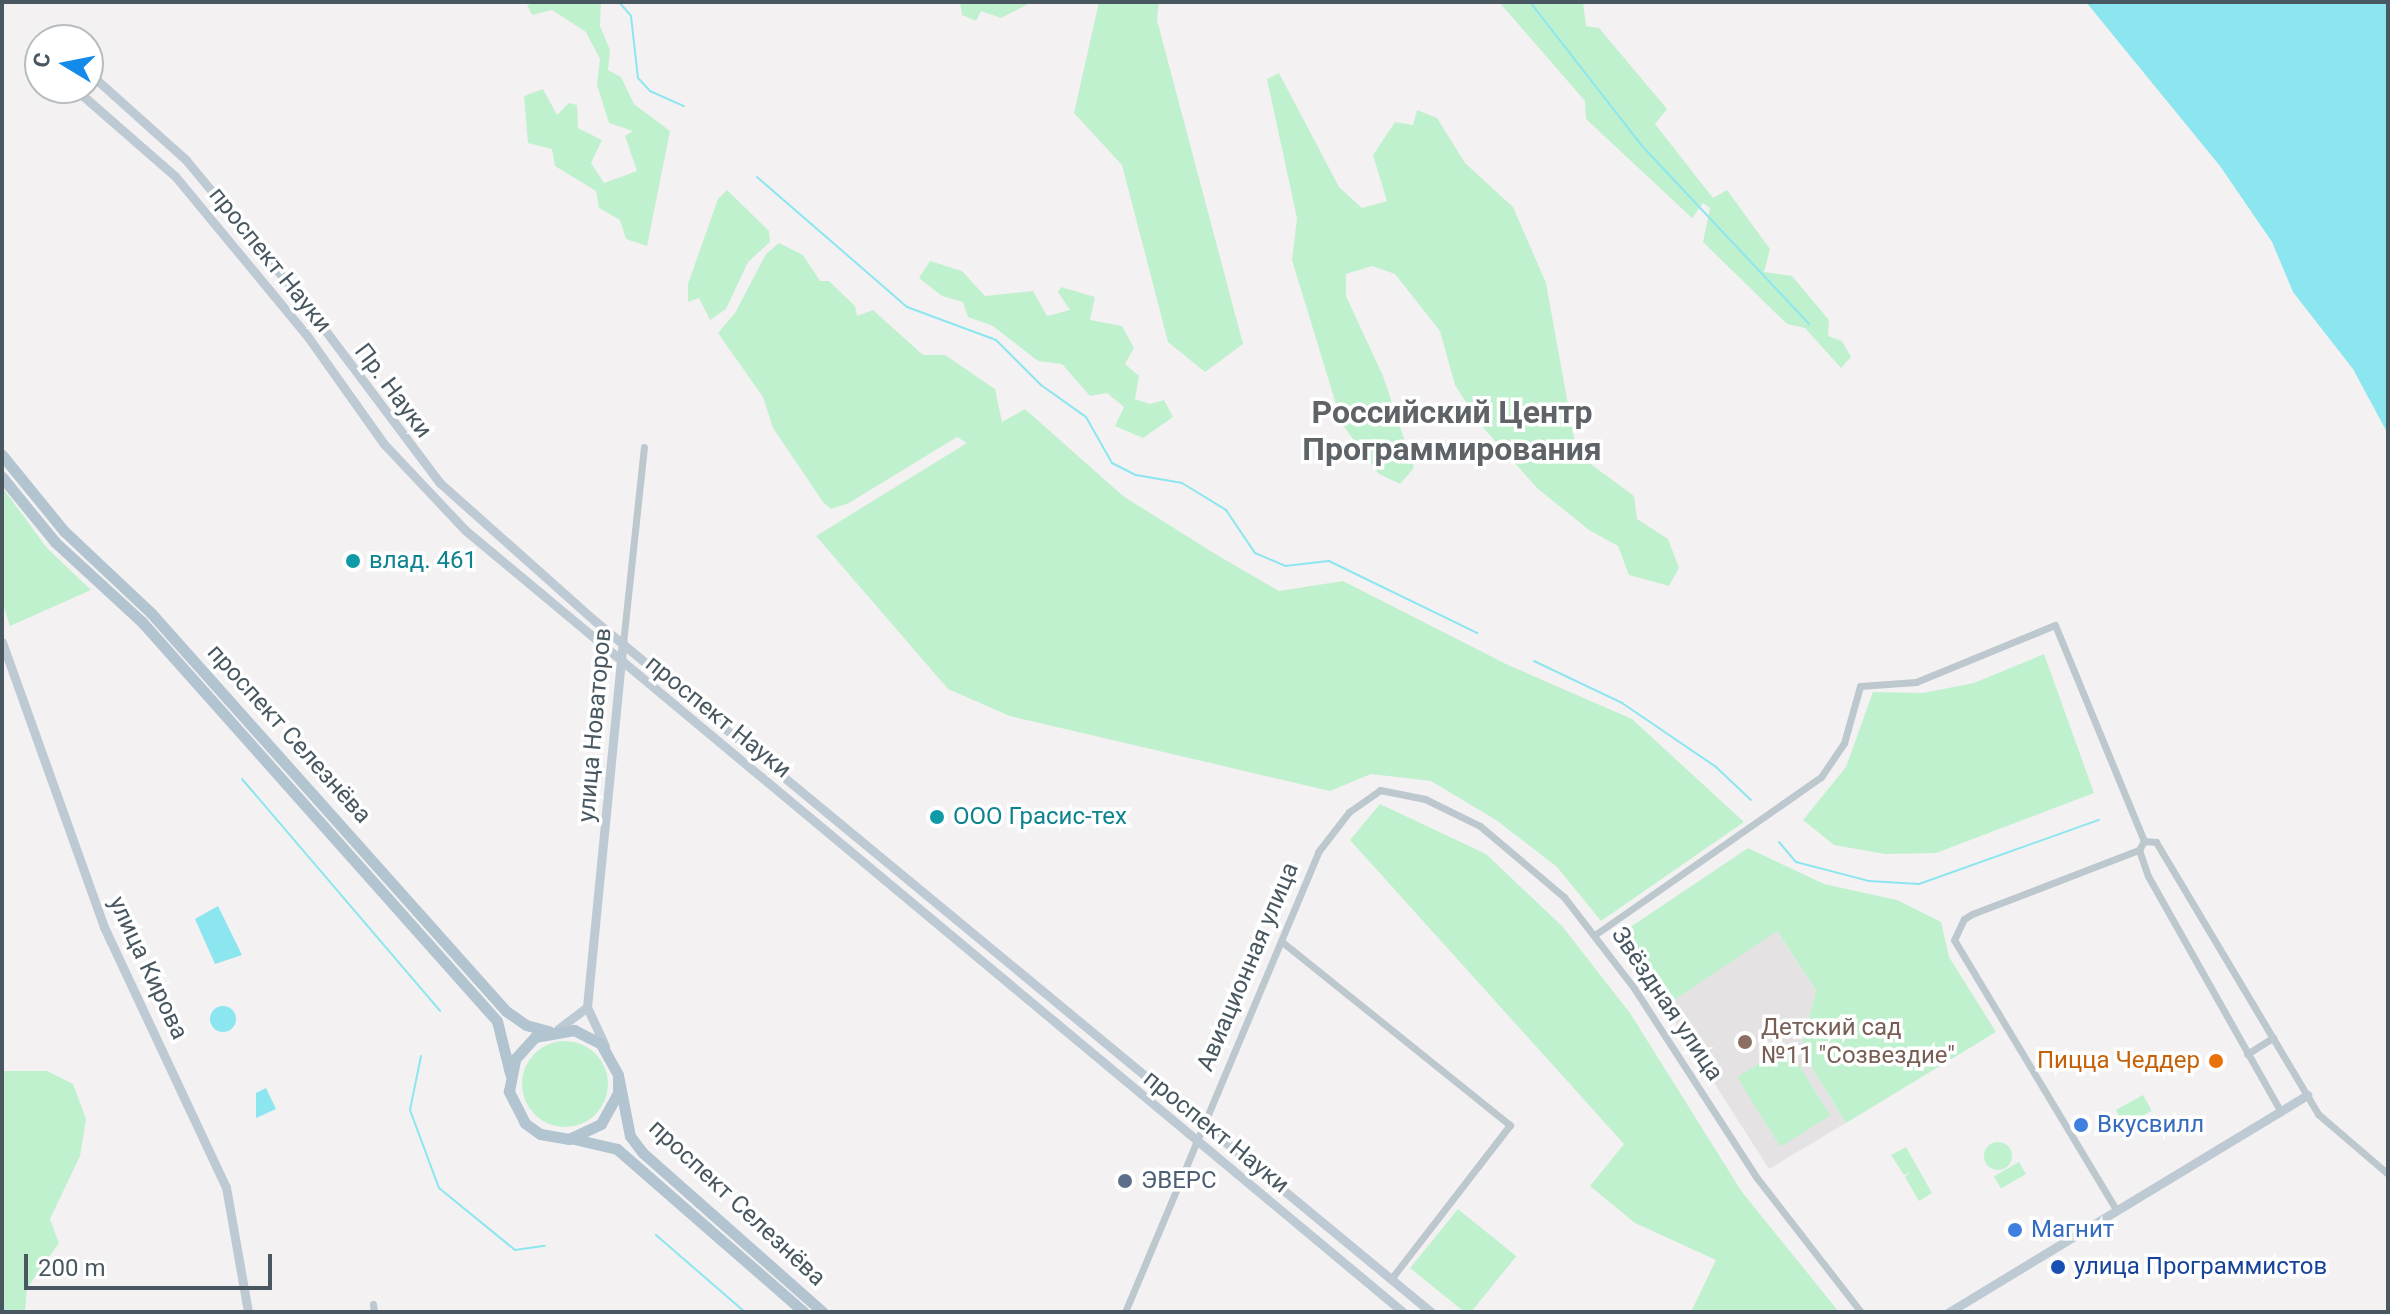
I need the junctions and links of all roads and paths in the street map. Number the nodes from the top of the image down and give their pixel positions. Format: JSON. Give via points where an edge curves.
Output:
{"nodes":[{"id":1,"x":104,"y":86,"type":"edge"},
{"id":2,"x":92,"y":104,"type":"edge"},
{"id":3,"x":342,"y":358,"type":"junction"},
{"id":4,"x":330,"y":368,"type":"junction"},
{"id":5,"x":644,"y":447,"type":"dead end"},
{"id":6,"x":2,"y":455,"type":"edge"},
{"id":7,"x":2,"y":477,"type":"edge"},
{"id":8,"x":2,"y":642,"type":"edge"},
{"id":9,"x":623,"y":643,"type":"junction"},
{"id":10,"x":621,"y":664,"type":"junction"},
{"id":11,"x":13,"y":673,"type":"junction"},
{"id":12,"x":2,"y":677,"type":"edge"},
{"id":13,"x":1380,"y":790,"type":"joint"},
{"id":14,"x":2144,"y":841,"type":"junction"},
{"id":15,"x":2139,"y":850,"type":"junction"},
{"id":16,"x":1596,"y":934,"type":"junction"},
{"id":17,"x":1281,"y":941,"type":"junction"},
{"id":18,"x":587,"y":1007,"type":"junction"},
{"id":19,"x":554,"y":1030,"type":"junction"},
{"id":20,"x":2273,"y":1038,"type":"junction"},
{"id":21,"x":2247,"y":1054,"type":"junction"},
{"id":22,"x":611,"y":1056,"type":"junction"},
{"id":23,"x":510,"y":1073,"type":"junction"},
{"id":24,"x":618,"y":1075,"type":"junction"},
{"id":25,"x":2307,"y":1095,"type":"junction"},
{"id":26,"x":2281,"y":1112,"type":"junction"},
{"id":27,"x":1204,"y":1123,"type":"junction"},
{"id":28,"x":569,"y":1139,"type":"junction"},
{"id":29,"x":1196,"y":1142,"type":"junction"},
{"id":30,"x":2388,"y":1174,"type":"edge"},
{"id":31,"x":2117,"y":1211,"type":"junction"},
{"id":32,"x":1391,"y":1279,"type":"junction"},
{"id":33,"x":248,"y":1312,"type":"edge"},
{"id":34,"x":804,"y":1312,"type":"edge"},
{"id":35,"x":823,"y":1312,"type":"edge"},
{"id":36,"x":1125,"y":1312,"type":"edge"},
{"id":37,"x":1403,"y":1312,"type":"edge"},
{"id":38,"x":1431,"y":1312,"type":"edge"},
{"id":39,"x":1861,"y":1312,"type":"edge"},
{"id":40,"x":1949,"y":1312,"type":"edge"}],
"edges":[{"from":1,"to":3,"type":"street","name":"Пр. Науки","via":[[186,160],[310,310]]},
{"from":2,"to":4,"type":"street","name":"проспект Науки","via":[[175,176]]},
{"from":3,"to":4,"type":"street"},
{"from":3,"to":9,"type":"street","name":"Пр. Науки","via":[[440,483]]},
{"from":4,"to":10,"type":"street","name":"проспект Науки","via":[[412,479]]},
{"from":5,"to":9,"type":"street","name":"улица Новаторов"},
{"from":6,"to":19,"type":"main road","name":"проспект Селезнёва","via":[[54,520],[151,613],[506,1011],[526,1025]]},
{"from":7,"to":23,"type":"main road","name":"проспект Селезнёва","via":[[55,542],[142,622],[497,1021]]},
{"from":8,"to":11,"type":"street","name":"улица Кирова"},
{"from":9,"to":10,"type":"street","name":"улица Новаторов"},
{"from":9,"to":27,"type":"street","name":"проспект Науки"},
{"from":10,"to":18,"type":"street","name":"улица Новаторов"},
{"from":10,"to":29,"type":"street","name":"проспект Науки"},
{"from":11,"to":12,"type":"street"},
{"from":11,"to":33,"type":"street","name":"улица Кирова","via":[[104,927],[226,1187]]},
{"from":13,"to":16,"type":"street","name":"Звёздная улица","via":[[1425,799],[1480,826],[1539,872]]},
{"from":13,"to":17,"type":"street","name":"Авиационная улица","via":[[1349,812],[1318,852]]},
{"from":14,"to":15,"type":"street"},
{"from":14,"to":16,"type":"street","via":[[2055,625],[1916,682],[1860,686],[1844,743],[1821,777]]},
{"from":14,"to":20,"type":"street","via":[[2156,842]]},
{"from":15,"to":21,"type":"street","via":[[2148,876]]},
{"from":15,"to":31,"type":"street","via":[[1972,914],[1954,940]]},
{"from":16,"to":39,"type":"street","name":"Звёздная улица","via":[[1757,1178]]},
{"from":17,"to":27,"type":"street","name":"Авиационная улица"},
{"from":17,"to":32,"type":"street","via":[[1510,1125]]},
{"from":18,"to":19,"type":"street"},
{"from":18,"to":22,"type":"street"},
{"from":19,"to":22,"type":"main road","name":"проспект Селезнёва","via":[[588,1035]]},
{"from":19,"to":23,"type":"main road","via":[[524,1047]]},
{"from":20,"to":21,"type":"street"},
{"from":20,"to":25,"type":"street"},
{"from":21,"to":26,"type":"street"},
{"from":22,"to":24,"type":"main road","name":"проспект Селезнёва"},
{"from":23,"to":28,"type":"main road","name":"проспект Селезнёва","via":[[515,1108],[525,1123],[540,1134]]},
{"from":24,"to":28,"type":"main road","via":[[615,1102],[601,1124]]},
{"from":24,"to":35,"type":"main road","name":"проспект Селезнёва","via":[[622,1113],[643,1153]]},
{"from":25,"to":26,"type":"street"},
{"from":25,"to":30,"type":"street","via":[[2318,1114]]},
{"from":26,"to":31,"type":"street"},
{"from":27,"to":29,"type":"street","name":"Авиационная улица"},
{"from":27,"to":32,"type":"street","name":"проспект Науки"},
{"from":28,"to":34,"type":"main road","name":"проспект Селезнёва","via":[[617,1149]]},
{"from":29,"to":36,"type":"street","name":"Авиационная улица"},
{"from":29,"to":37,"type":"street","name":"проспект Науки"},
{"from":31,"to":40,"type":"street"},
{"from":32,"to":38,"type":"street","name":"проспект Науки"}]}
